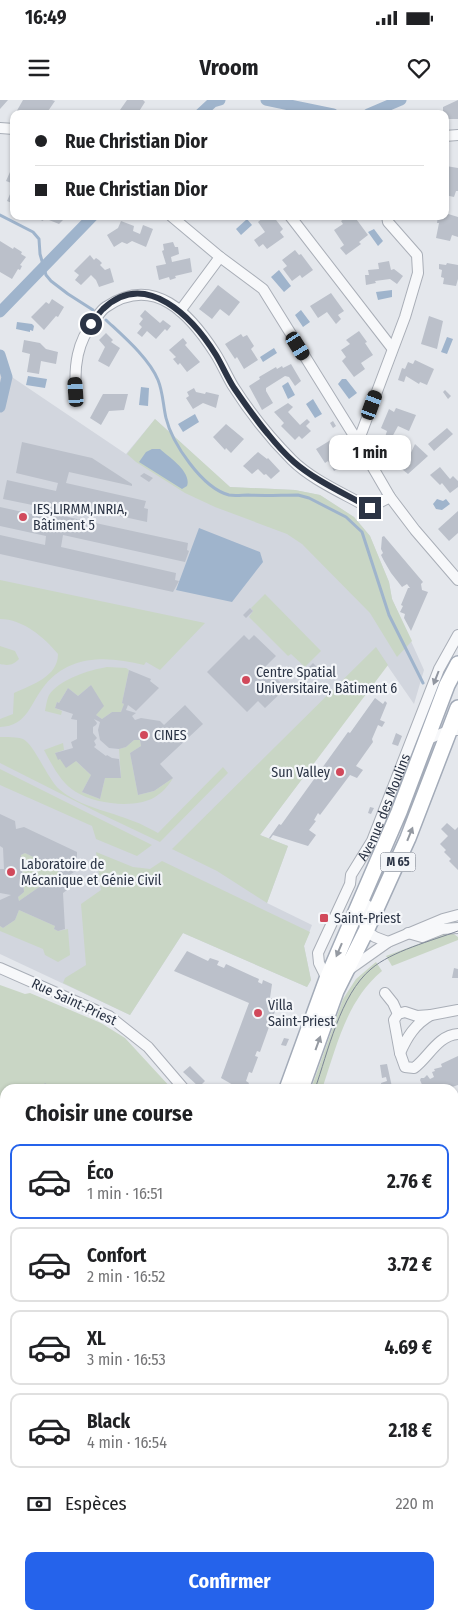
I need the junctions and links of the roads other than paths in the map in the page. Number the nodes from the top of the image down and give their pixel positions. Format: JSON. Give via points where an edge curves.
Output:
{"nodes":[{"id":1,"x":176,"y":220,"type":"edge"},
{"id":2,"x":293,"y":220,"type":"edge"},
{"id":3,"x":389,"y":220,"type":"edge"},
{"id":4,"x":220,"y":257,"type":"junction"},
{"id":5,"x":180,"y":311,"type":"junction"},
{"id":6,"x":392,"y":348,"type":"junction"},
{"id":7,"x":76,"y":392,"type":"dead end"},
{"id":8,"x":358,"y":442,"type":"junction"},
{"id":9,"x":390,"y":497,"type":"junction"},
{"id":10,"x":458,"y":580,"type":"edge"},
{"id":11,"x":458,"y":635,"type":"edge"},
{"id":12,"x":458,"y":664,"type":"edge"},
{"id":13,"x":458,"y":708,"type":"edge"},
{"id":14,"x":454,"y":730,"type":"edge"},
{"id":15,"x":426,"y":740,"type":"junction"},
{"id":16,"x":380,"y":858,"type":"junction"},
{"id":17,"x":458,"y":915,"type":"edge"},
{"id":18,"x":458,"y":928,"type":"edge"},
{"id":19,"x":366,"y":931,"type":"junction"},
{"id":20,"x":408,"y":934,"type":"junction"},
{"id":21,"x":388,"y":942,"type":"junction"},
{"id":22,"x":0,"y":968,"type":"edge"},
{"id":23,"x":345,"y":973,"type":"junction"},
{"id":24,"x":327,"y":979,"type":"junction"},
{"id":25,"x":385,"y":993,"type":"dead end"},
{"id":26,"x":458,"y":1010,"type":"edge"},
{"id":27,"x":398,"y":1014,"type":"junction"},
{"id":28,"x":431,"y":1015,"type":"junction"},
{"id":29,"x":458,"y":1034,"type":"edge"},
{"id":30,"x":400,"y":1053,"type":"junction"},
{"id":31,"x":180,"y":1084,"type":"edge"},
{"id":32,"x":289,"y":1084,"type":"edge"},
{"id":33,"x":303,"y":1084,"type":"edge"}],
"edges":[{"from":1,"to":4,"type":"street"},
{"from":2,"to":6,"type":"street"},
{"from":3,"to":6,"type":"street","via":[[417,255],[418,273]]},
{"from":4,"to":5,"type":"street"},
{"from":4,"to":8,"type":"street","via":[[262,289]]},
{"from":5,"to":7,"type":"street","via":[[160,298],[146,294],[118,299],[104,308],[82,339],[76,359]]},
{"from":5,"to":9,"type":"street","via":[[215,354],[233,387],[267,433],[294,462],[370,508]]},
{"from":6,"to":8,"type":"street"},
{"from":8,"to":9,"type":"street"},
{"from":9,"to":10,"type":"street"},
{"from":11,"to":24,"type":"street","name":"Avenue des Moulins","one_way":true,"via":[[439,669],[372,841],[351,874],[350,884],[318,953]]},
{"from":12,"to":15,"type":"main road","name":"Avenue des Moulins","number":"M 65"},
{"from":13,"to":14,"type":"main road","name":"Avenue des Moulins","number":"M 65"},
{"from":14,"to":15,"type":"street"},
{"from":19,"to":14,"type":"main road","name":"Avenue des Moulins","number":"M 65","one_way":true},
{"from":15,"to":16,"type":"main road","name":"Avenue des Moulins","number":"M 65"},
{"from":16,"to":19,"type":"street","name":"Avenue des Moulins","via":[[383,867],[362,915]]},
{"from":16,"to":24,"type":"main road","name":"Avenue des Moulins","number":"M 65","one_way":true},
{"from":17,"to":20,"type":"street"},
{"from":18,"to":20,"type":"street","via":[[442,929],[422,937]]},
{"from":19,"to":21,"type":"street"},
{"from":19,"to":23,"type":"main road","name":"Avenue des Moulins","number":"M 65"},
{"from":20,"to":21,"type":"street"},
{"from":21,"to":23,"type":"street"},
{"from":22,"to":31,"type":"street","name":"Rue Saint-Priest","via":[[109,1016],[148,1047]]},
{"from":33,"to":23,"type":"main road","name":"Avenue des Moulins","number":"M 65","one_way":true},
{"from":24,"to":32,"type":"main road","name":"Avenue des Moulins","number":"M 65"},
{"from":25,"to":27,"type":"street"},
{"from":26,"to":28,"type":"street"},
{"from":27,"to":28,"type":"street"},
{"from":27,"to":30,"type":"street","via":[[394,1024]]},
{"from":28,"to":30,"type":"street","via":[[406,1038]]},
{"from":29,"to":30,"type":"street","via":[[437,1044],[414,1068],[405,1067]]}]}
